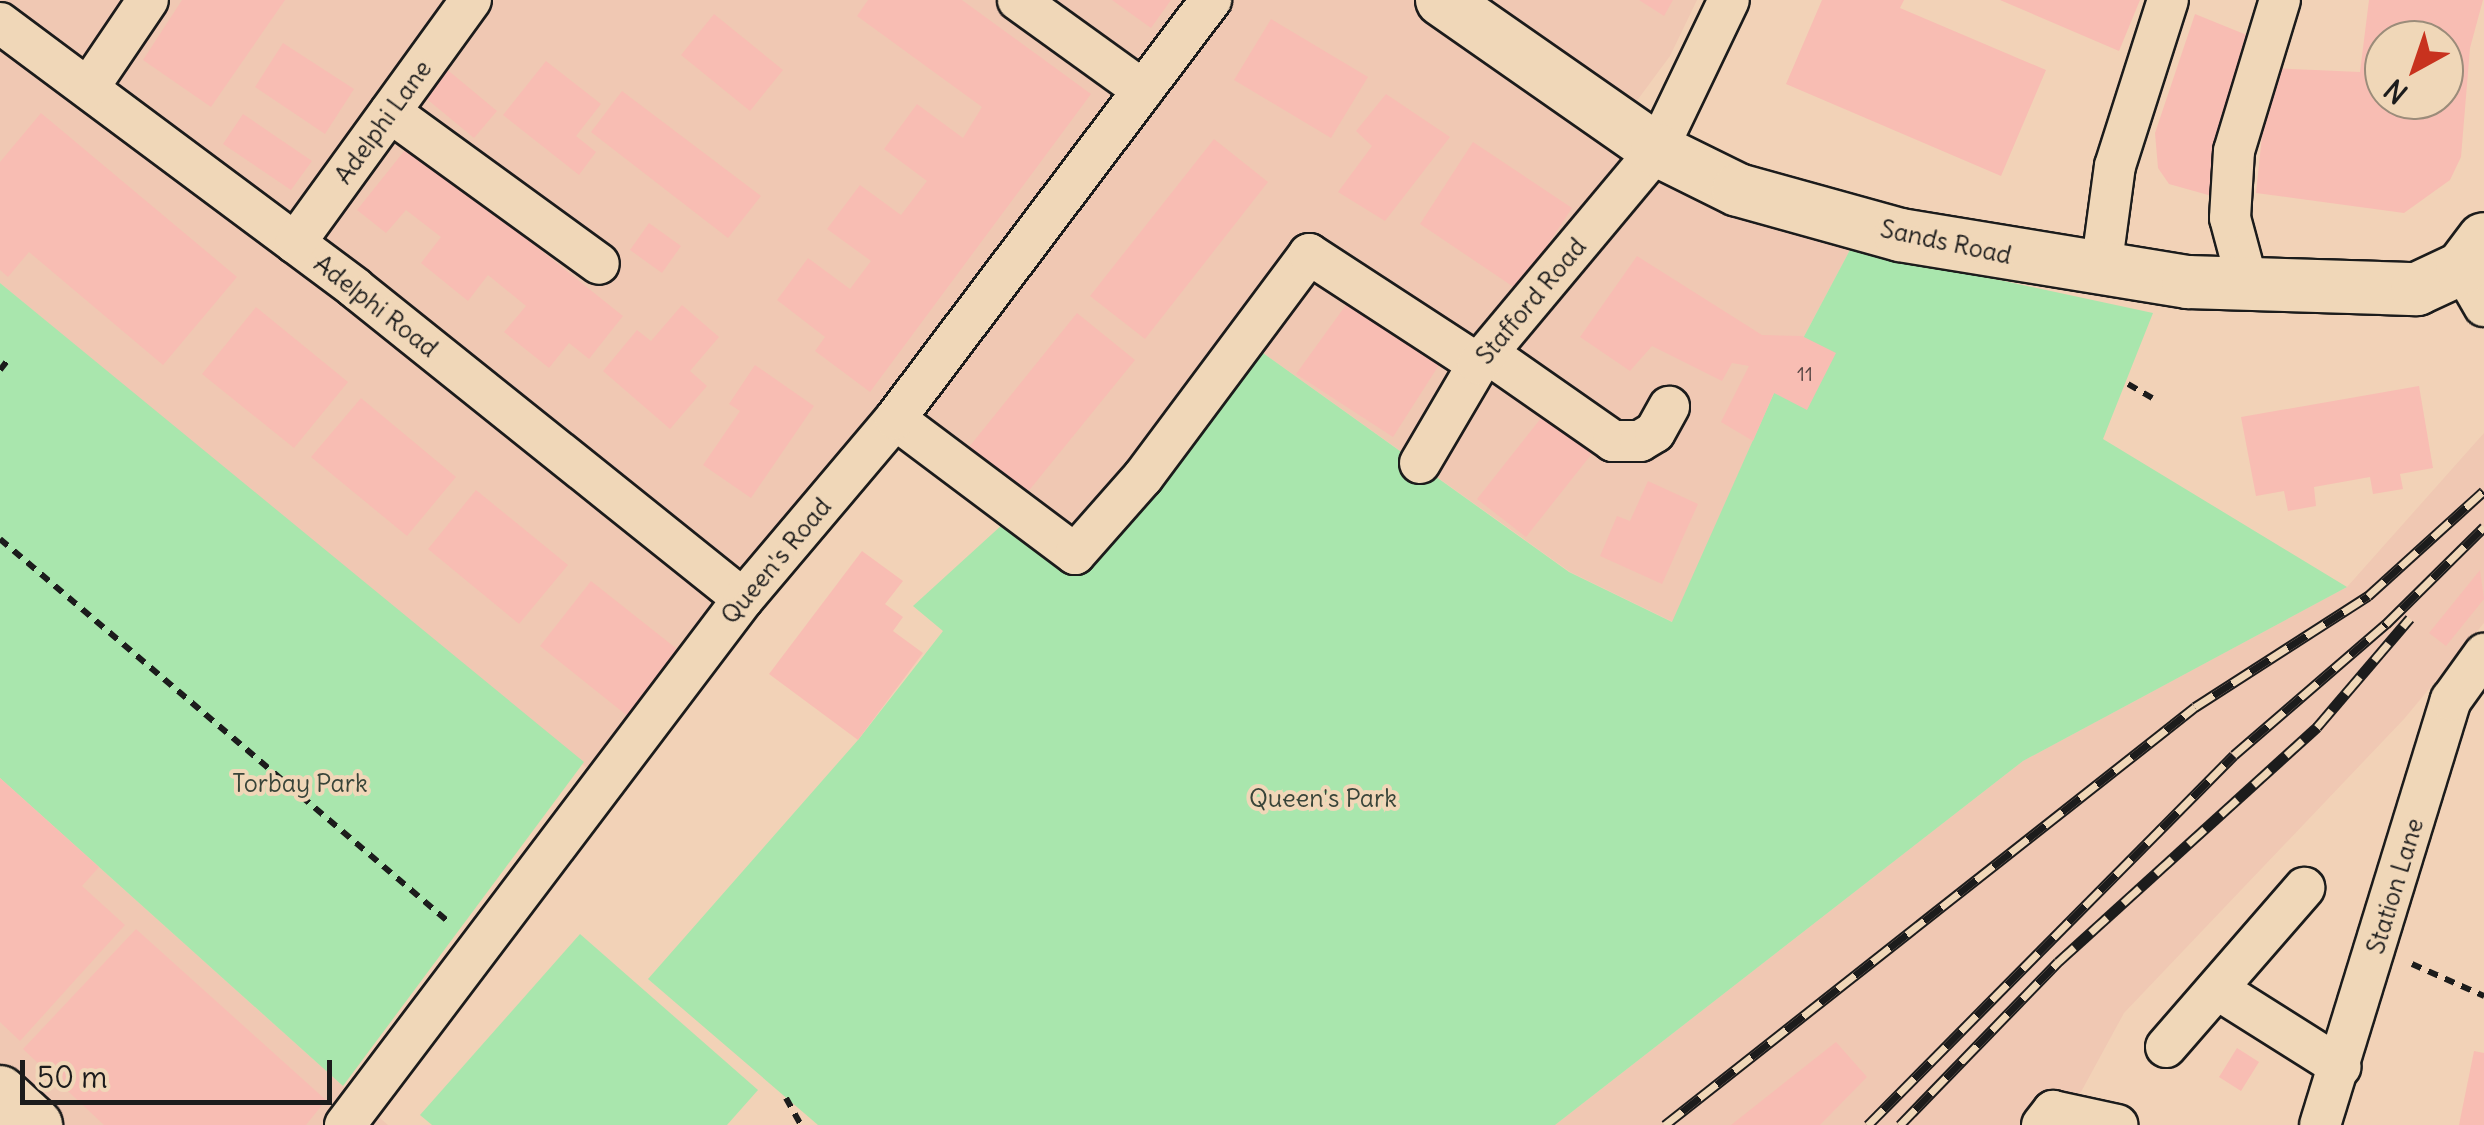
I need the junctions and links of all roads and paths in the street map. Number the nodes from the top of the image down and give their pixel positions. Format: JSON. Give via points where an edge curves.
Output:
{"nodes":[{"id":1,"x":148,"y":0,"type":"edge"},
{"id":2,"x":471,"y":0,"type":"edge"},
{"id":3,"x":1018,"y":0,"type":"edge"},
{"id":4,"x":1211,"y":0,"type":"edge"},
{"id":5,"x":1442,"y":0,"type":"edge"},
{"id":6,"x":1729,"y":0,"type":"edge"},
{"id":7,"x":2168,"y":0,"type":"edge"},
{"id":8,"x":2266,"y":5,"type":"edge"},
{"id":9,"x":0,"y":23,"type":"edge"},
{"id":10,"x":89,"y":87,"type":"junction"},
{"id":11,"x":1142,"y":90,"type":"junction"},
{"id":12,"x":390,"y":112,"type":"junction"},
{"id":13,"x":1657,"y":150,"type":"junction"},
{"id":14,"x":295,"y":243,"type":"junction"},
{"id":15,"x":599,"y":264,"type":"dead end"},
{"id":16,"x":2102,"y":269,"type":"junction"},
{"id":17,"x":2477,"y":271,"type":"edge"},
{"id":18,"x":2248,"y":285,"type":"junction"},
{"id":19,"x":10,"y":357,"type":"dead end"},
{"id":20,"x":1482,"y":358,"type":"junction"},
{"id":21,"x":0,"y":370,"type":"edge"},
{"id":22,"x":2128,"y":384,"type":"dead end"},
{"id":23,"x":2152,"y":398,"type":"dead end"},
{"id":24,"x":1669,"y":407,"type":"dead end"},
{"id":25,"x":894,"y":419,"type":"junction"},
{"id":26,"x":1420,"y":463,"type":"dead end"},
{"id":27,"x":0,"y":540,"type":"edge"},
{"id":28,"x":743,"y":599,"type":"junction"},
{"id":29,"x":2484,"y":654,"type":"edge"},
{"id":30,"x":2304,"y":888,"type":"dead end"},
{"id":31,"x":479,"y":948,"type":"junction"},
{"id":32,"x":2376,"y":948,"type":"junction"},
{"id":33,"x":2217,"y":989,"type":"junction"},
{"id":34,"x":2484,"y":996,"type":"edge"},
{"id":35,"x":2166,"y":1047,"type":"dead end"},
{"id":36,"x":2341,"y":1067,"type":"junction"},
{"id":37,"x":0,"y":1092,"type":"edge"},
{"id":38,"x":786,"y":1098,"type":"dead end"},
{"id":39,"x":365,"y":1118,"type":"edge"},
{"id":40,"x":36,"y":1125,"type":"edge"},
{"id":41,"x":801,"y":1125,"type":"edge"},
{"id":42,"x":2042,"y":1125,"type":"edge"},
{"id":43,"x":2117,"y":1125,"type":"edge"},
{"id":44,"x":2320,"y":1125,"type":"edge"}],
"edges":[{"from":1,"to":10,"type":"street"},
{"from":2,"to":12,"type":"street","name":"Adelphi Lane"},
{"from":3,"to":11,"type":"street"},
{"from":4,"to":11,"type":"street","name":"Queen's Road"},
{"from":5,"to":13,"type":"main road","name":"Sands Road"},
{"from":6,"to":13,"type":"street","name":"Stafford Road"},
{"from":7,"to":16,"type":"street","via":[[2114,166]]},
{"from":8,"to":18,"type":"street","via":[[2234,151],[2230,218]]},
{"from":9,"to":10,"type":"street","name":"Adelphi Road"},
{"from":10,"to":14,"type":"street","name":"Adelphi Road"},
{"from":11,"to":25,"type":"street","name":"Queen's Road"},
{"from":12,"to":14,"type":"street","name":"Adelphi Lane"},
{"from":12,"to":15,"type":"street"},
{"from":13,"to":16,"type":"main road","name":"Sands Road","via":[[1738,190],[1900,235]]},
{"from":13,"to":20,"type":"street","name":"Stafford Road"},
{"from":14,"to":28,"type":"street","name":"Adelphi Road"},
{"from":16,"to":18,"type":"main road","name":"Sands Road"},
{"from":17,"to":18,"type":"main road","name":"Sands Road","via":[[2417,290]]},
{"from":19,"to":21,"type":"path"},
{"from":20,"to":24,"type":"street","via":[[1613,440],[1640,441],[1655,432]]},
{"from":20,"to":25,"type":"street","via":[[1309,254],[1143,476],[1075,554]]},
{"from":20,"to":26,"type":"street","name":"Stafford Road"},
{"from":22,"to":23,"type":"path"},
{"from":25,"to":28,"type":"street","name":"Queen's Road"},
{"from":27,"to":31,"type":"path"},
{"from":28,"to":31,"type":"street","name":"Queen's Road"},
{"from":29,"to":32,"type":"street","name":"Station Lane","via":[[2451,700]]},
{"from":30,"to":33,"type":"street"},
{"from":31,"to":39,"type":"street","name":"Queen's Road"},
{"from":32,"to":34,"type":"path"},
{"from":32,"to":36,"type":"street","name":"Station Lane"},
{"from":33,"to":35,"type":"street"},
{"from":33,"to":36,"type":"street"},
{"from":36,"to":44,"type":"street","name":"Station Lane"},
{"from":37,"to":40,"type":"main road"},
{"from":38,"to":41,"type":"path"},
{"from":42,"to":43,"type":"street","via":[[2052,1111]]}]}
